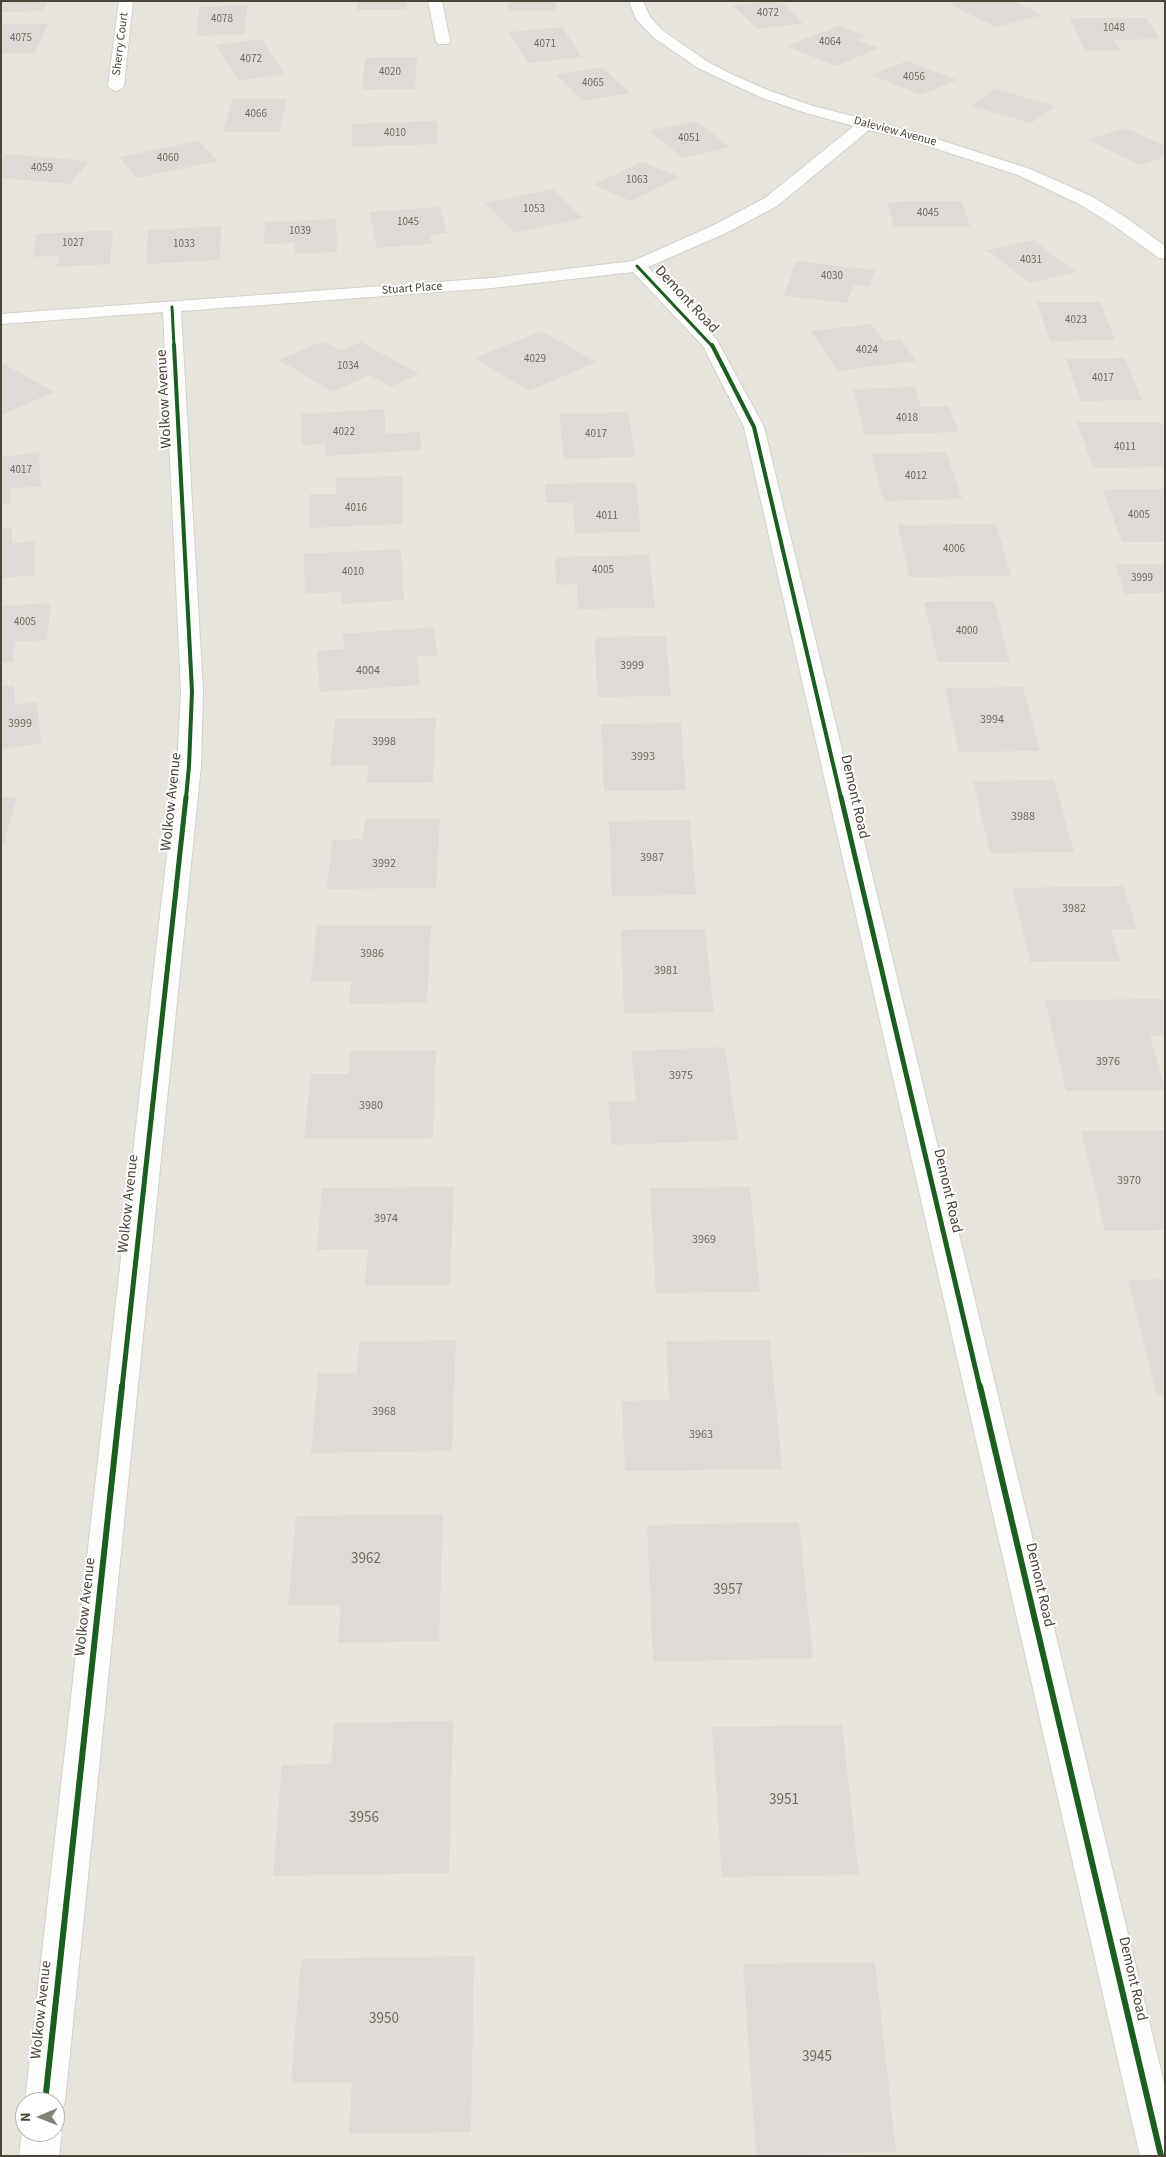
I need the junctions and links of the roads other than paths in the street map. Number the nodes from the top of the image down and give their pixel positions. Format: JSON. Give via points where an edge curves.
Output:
{"nodes":[{"id":1,"x":126,"y":1,"type":"edge"},
{"id":2,"x":434,"y":1,"type":"edge"},
{"id":3,"x":636,"y":1,"type":"edge"},
{"id":4,"x":443,"y":41,"type":"dead end"},
{"id":5,"x":116,"y":86,"type":"dead end"},
{"id":6,"x":866,"y":124,"type":"junction"},
{"id":7,"x":1165,"y":254,"type":"edge"},
{"id":8,"x":637,"y":266,"type":"junction"},
{"id":9,"x":172,"y":307,"type":"junction"},
{"id":10,"x":1,"y":319,"type":"edge"},
{"id":11,"x":46,"y":2092,"type":"edge"},
{"id":12,"x":41,"y":2142,"type":"edge"},
{"id":13,"x":39,"y":2156,"type":"edge"},
{"id":14,"x":1161,"y":2156,"type":"edge"}],
"edges":[{"from":1,"to":5,"type":"street","name":"Sherry Court"},
{"from":2,"to":4,"type":"street"},
{"from":3,"to":6,"type":"street","name":"Daleview Avenue","via":[[644,19],[658,34],[702,65],[765,94]]},
{"from":6,"to":7,"type":"street","name":"Daleview Avenue","via":[[995,161],[1053,184],[1119,221]]},
{"from":6,"to":8,"type":"street","name":"Stuart Place","via":[[771,202],[729,225]]},
{"from":8,"to":9,"type":"street","name":"Stuart Place","via":[[492,283]]},
{"from":8,"to":14,"type":"street","name":"Demont Road","via":[[710,344],[754,427]]},
{"from":9,"to":10,"type":"street","name":"Stuart Place"},
{"from":9,"to":11,"type":"street","name":"Wolkow Avenue","via":[[192,692],[189,766]]},
{"from":12,"to":13,"type":"street"}]}
